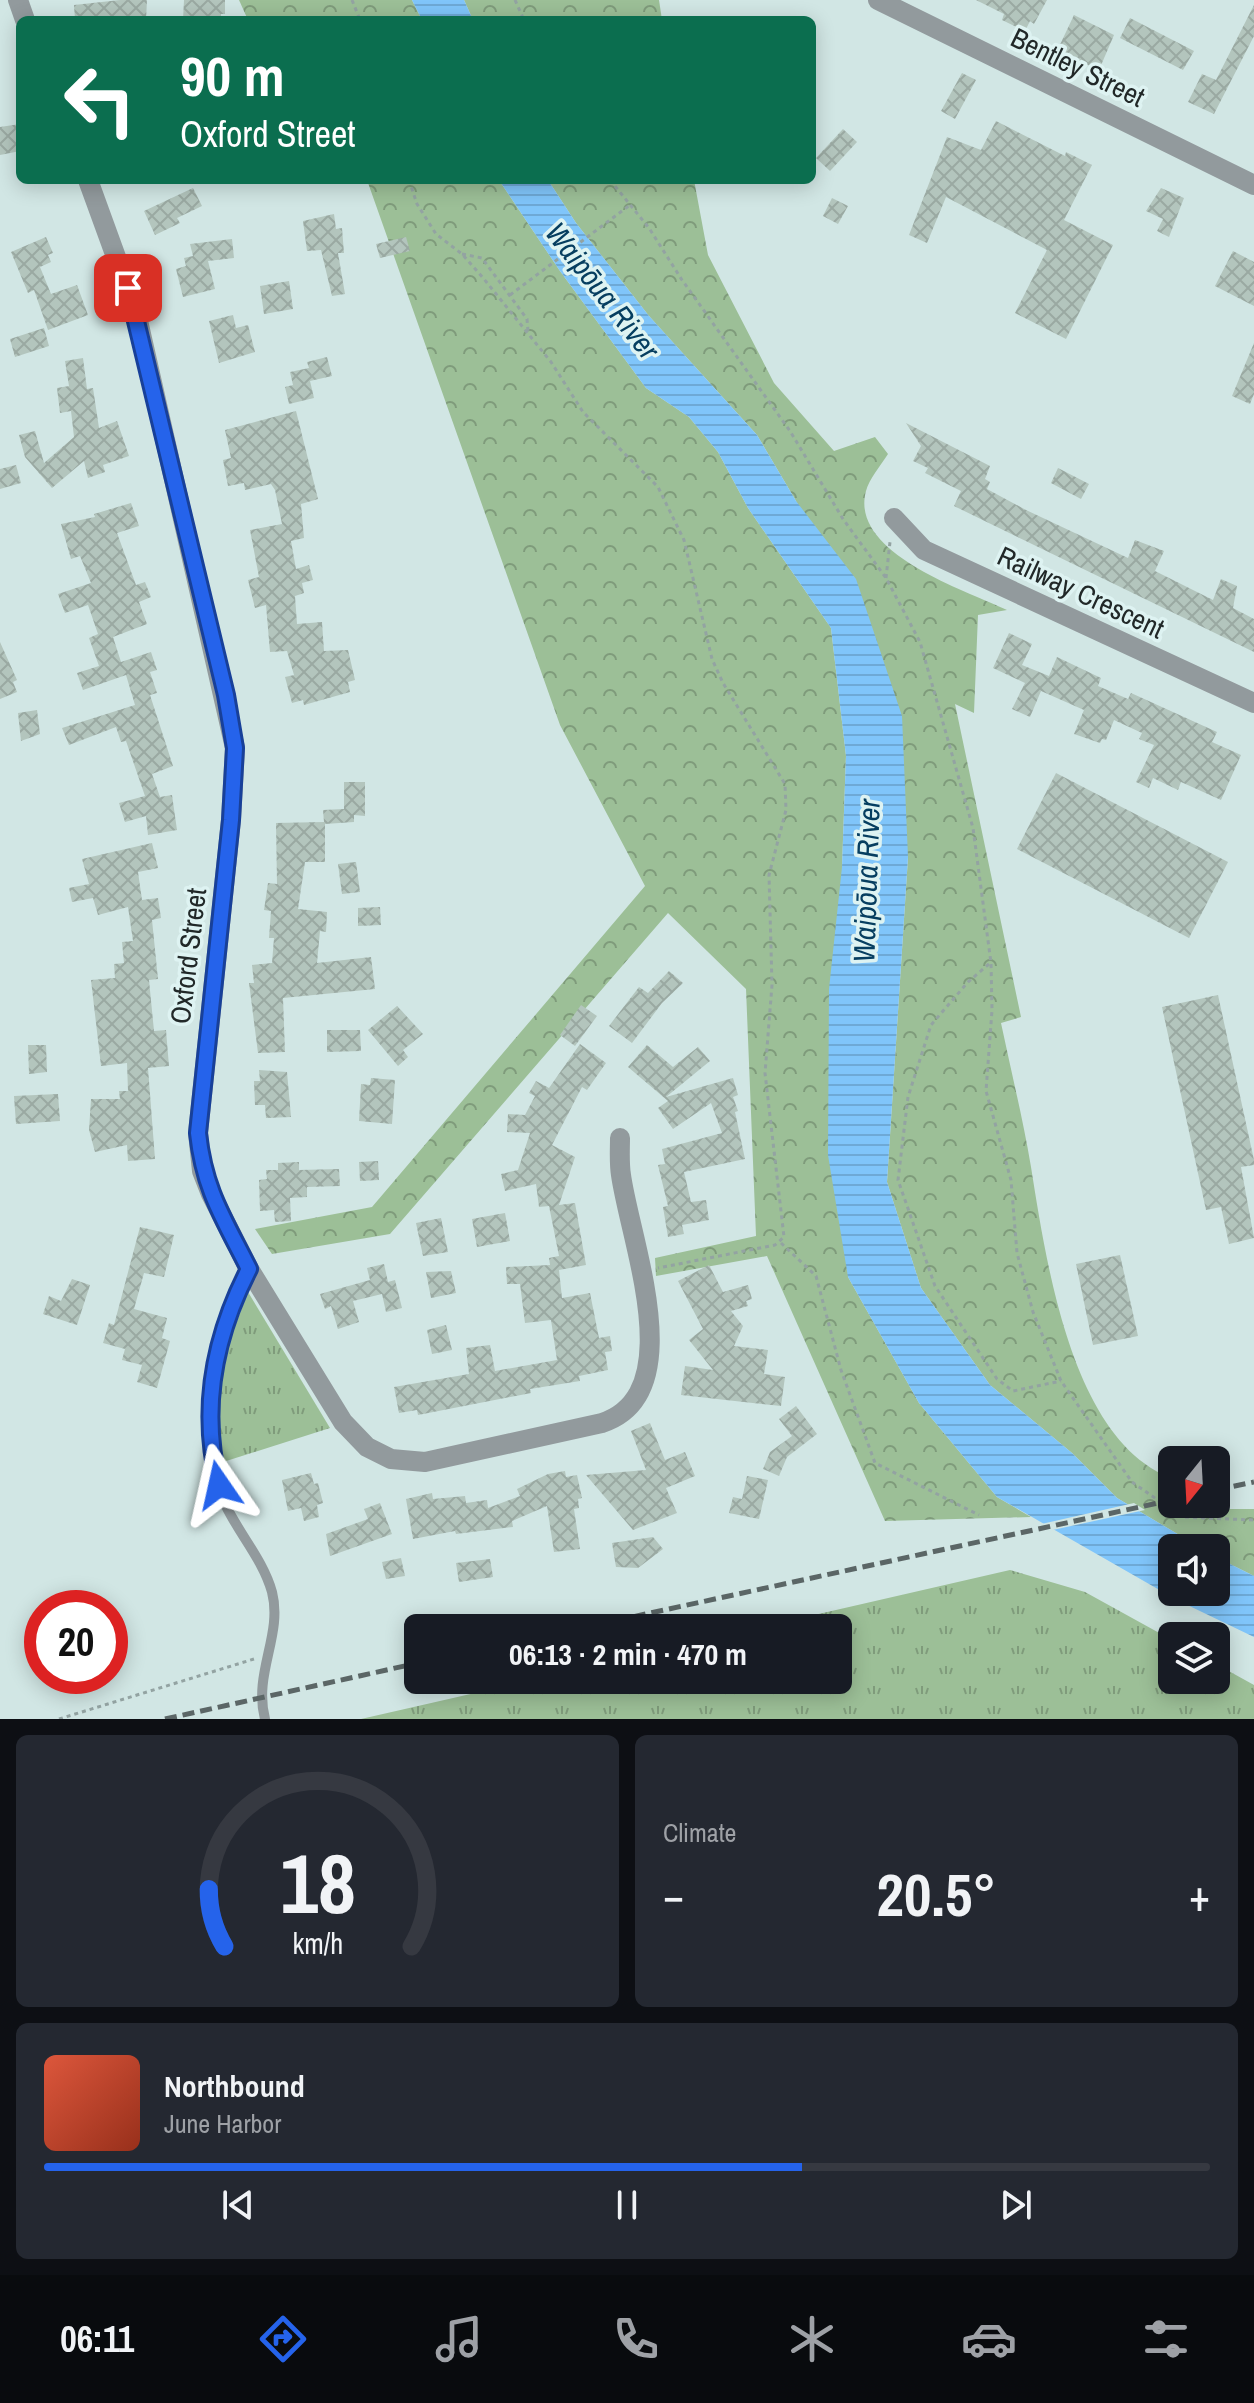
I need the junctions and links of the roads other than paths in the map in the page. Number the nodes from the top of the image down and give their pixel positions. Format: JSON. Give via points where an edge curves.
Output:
{"nodes":[{"id":1,"x":878,"y":0,"type":"edge"},
{"id":2,"x":89,"y":184,"type":"edge"},
{"id":3,"x":1254,"y":185,"type":"edge"},
{"id":4,"x":894,"y":518,"type":"road end"},
{"id":5,"x":1254,"y":703,"type":"edge"},
{"id":6,"x":620,"y":1138,"type":"dead end"},
{"id":7,"x":249,"y":1269,"type":"junction"},
{"id":8,"x":265,"y":1719,"type":"edge"}],
"edges":[{"from":1,"to":3,"type":"street","name":"Bentley Street"},
{"from":2,"to":7,"type":"street","name":"Oxford Street","via":[[136,312],[235,748],[198,1133],[202,1171]]},
{"from":4,"to":5,"type":"street","name":"Railway Crescent","via":[[924,550]]},
{"from":6,"to":7,"type":"street","name":"Oxford Street","via":[[620,1173],[651,1333],[649,1366],[637,1400],[620,1417],[425,1462],[391,1459],[367,1447],[351,1430]]},
{"from":7,"to":8,"type":"lane","via":[[220,1340],[210,1430],[224,1504],[272,1593],[274,1623],[260,1695]]}]}
